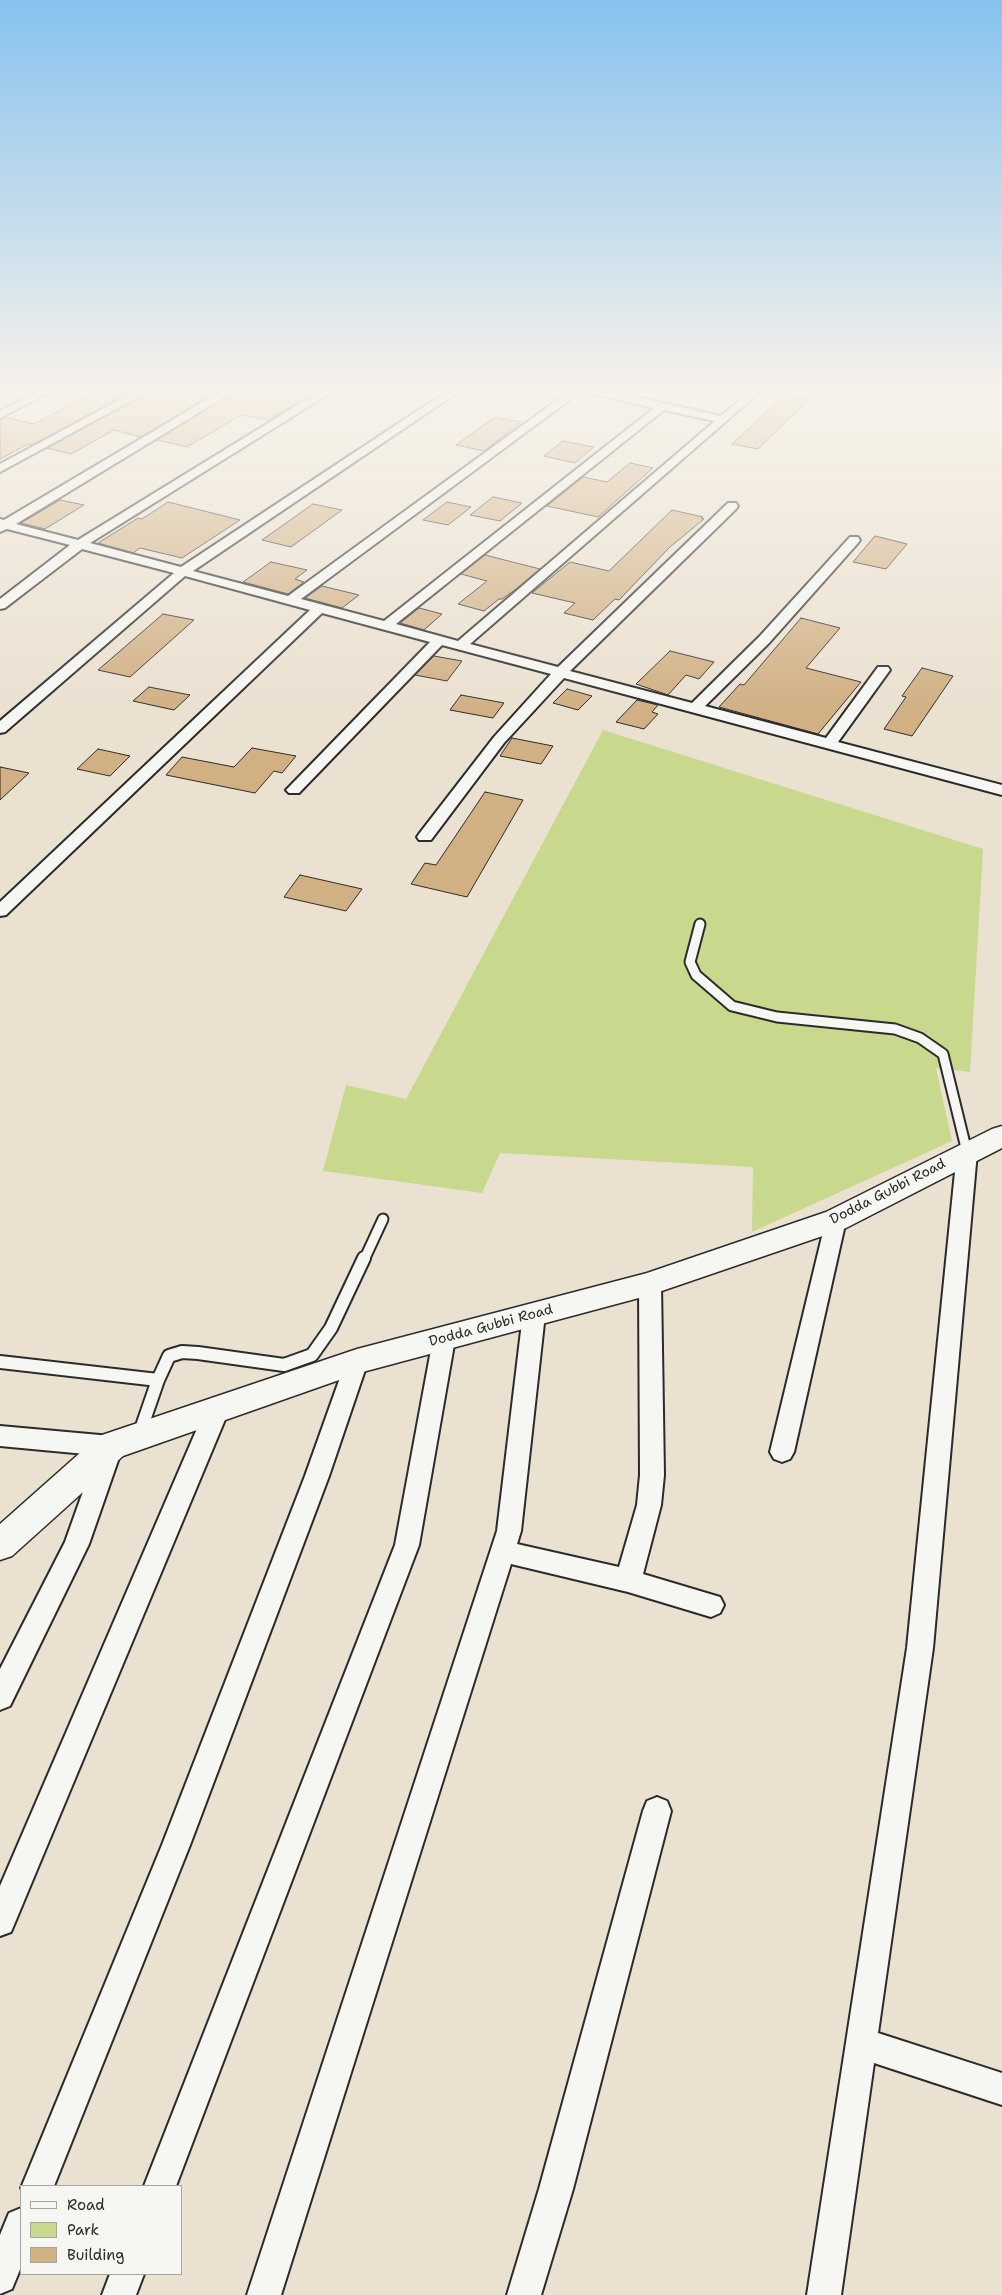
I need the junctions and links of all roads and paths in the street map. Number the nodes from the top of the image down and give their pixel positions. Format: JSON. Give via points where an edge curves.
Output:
{"nodes":[{"id":1,"x":51,"y":497,"type":"edge"},
{"id":2,"x":156,"y":497,"type":"edge"},
{"id":3,"x":295,"y":497,"type":"edge"},
{"id":4,"x":432,"y":497,"type":"edge"},
{"id":5,"x":548,"y":497,"type":"edge"},
{"id":6,"x":633,"y":497,"type":"edge"},
{"id":7,"x":732,"y":506,"type":"dead end"},
{"id":8,"x":2,"y":526,"type":"edge"},
{"id":9,"x":854,"y":540,"type":"dead end"},
{"id":10,"x":80,"y":544,"type":"junction"},
{"id":11,"x":184,"y":571,"type":"junction"},
{"id":12,"x":292,"y":600,"type":"junction"},
{"id":13,"x":0,"y":605,"type":"edge"},
{"id":14,"x":321,"y":608,"type":"junction"},
{"id":15,"x":387,"y":625,"type":"junction"},
{"id":16,"x":440,"y":639,"type":"junction"},
{"id":17,"x":461,"y":645,"type":"junction"},
{"id":18,"x":883,"y":670,"type":"dead end"},
{"id":19,"x":561,"y":672,"type":"junction"},
{"id":20,"x":695,"y":708,"type":"junction"},
{"id":21,"x":0,"y":729,"type":"edge"},
{"id":22,"x":829,"y":744,"type":"junction"},
{"id":23,"x":294,"y":790,"type":"dead end"},
{"id":24,"x":1002,"y":790,"type":"edge"},
{"id":25,"x":425,"y":837,"type":"dead end"},
{"id":26,"x":0,"y":911,"type":"edge"},
{"id":27,"x":700,"y":924,"type":"dead end"},
{"id":28,"x":1002,"y":1136,"type":"edge"},
{"id":29,"x":967,"y":1152,"type":"junction"},
{"id":30,"x":384,"y":1219,"type":"dead end"},
{"id":31,"x":836,"y":1220,"type":"junction"},
{"id":32,"x":650,"y":1284,"type":"junction"},
{"id":33,"x":534,"y":1314,"type":"junction"},
{"id":34,"x":444,"y":1339,"type":"junction"},
{"id":35,"x":357,"y":1361,"type":"junction"},
{"id":36,"x":0,"y":1362,"type":"edge"},
{"id":37,"x":158,"y":1380,"type":"junction"},
{"id":38,"x":217,"y":1410,"type":"junction"},
{"id":39,"x":0,"y":1436,"type":"edge"},
{"id":40,"x":124,"y":1442,"type":"junction"},
{"id":41,"x":782,"y":1452,"type":"dead end"},
{"id":42,"x":0,"y":1546,"type":"edge"},
{"id":43,"x":502,"y":1551,"type":"junction"},
{"id":44,"x":628,"y":1581,"type":"junction"},
{"id":45,"x":711,"y":1605,"type":"dead end"},
{"id":46,"x":0,"y":1697,"type":"edge"},
{"id":47,"x":656,"y":1811,"type":"dead end"},
{"id":48,"x":0,"y":1921,"type":"edge"},
{"id":49,"x":862,"y":2043,"type":"junction"},
{"id":50,"x":1002,"y":2089,"type":"edge"},
{"id":51,"x":37,"y":2185,"type":"edge"},
{"id":52,"x":160,"y":2185,"type":"edge"},
{"id":53,"x":20,"y":2227,"type":"edge"},
{"id":54,"x":127,"y":2275,"type":"edge"},
{"id":55,"x":0,"y":2277,"type":"edge"},
{"id":56,"x":119,"y":2295,"type":"edge"},
{"id":57,"x":264,"y":2295,"type":"edge"},
{"id":58,"x":524,"y":2295,"type":"edge"},
{"id":59,"x":824,"y":2295,"type":"edge"}],
"edges":[{"from":1,"to":8,"type":"street"},
{"from":2,"to":10,"type":"street"},
{"from":3,"to":11,"type":"street"},
{"from":4,"to":12,"type":"street"},
{"from":5,"to":15,"type":"street"},
{"from":6,"to":17,"type":"street"},
{"from":7,"to":19,"type":"street"},
{"from":8,"to":10,"type":"street"},
{"from":9,"to":20,"type":"street","via":[[764,640]]},
{"from":10,"to":11,"type":"street"},
{"from":10,"to":13,"type":"street"},
{"from":11,"to":12,"type":"street"},
{"from":11,"to":21,"type":"street"},
{"from":12,"to":14,"type":"street"},
{"from":14,"to":15,"type":"street"},
{"from":14,"to":26,"type":"street"},
{"from":15,"to":16,"type":"street"},
{"from":16,"to":17,"type":"street"},
{"from":16,"to":23,"type":"street"},
{"from":17,"to":19,"type":"street"},
{"from":18,"to":22,"type":"street"},
{"from":19,"to":20,"type":"street"},
{"from":19,"to":25,"type":"street","via":[[499,740]]},
{"from":20,"to":22,"type":"street"},
{"from":22,"to":24,"type":"street"},
{"from":27,"to":29,"type":"lane","via":[[690,962],[696,975],[732,1006],[777,1017],[895,1029],[920,1038],[943,1054]]},
{"from":28,"to":29,"type":"main road","name":"Dodda Gubbi Road"},
{"from":29,"to":31,"type":"main road","name":"Dodda Gubbi Road"},
{"from":29,"to":49,"type":"street","via":[[920,1648]]},
{"from":30,"to":37,"type":"lane","via":[[331,1328],[312,1355],[284,1365],[182,1352],[169,1356]]},
{"from":31,"to":32,"type":"main road","name":"Dodda Gubbi Road"},
{"from":31,"to":41,"type":"street"},
{"from":32,"to":33,"type":"main road","name":"Dodda Gubbi Road"},
{"from":32,"to":44,"type":"street","via":[[650,1495]]},
{"from":33,"to":34,"type":"main road","name":"Dodda Gubbi Road"},
{"from":33,"to":43,"type":"street","via":[[509,1531]]},
{"from":34,"to":35,"type":"main road","name":"Dodda Gubbi Road"},
{"from":34,"to":52,"type":"street","via":[[407,1545]]},
{"from":35,"to":38,"type":"main road","name":"Dodda Gubbi Road"},
{"from":35,"to":51,"type":"street","via":[[180,1836]]},
{"from":36,"to":37,"type":"lane"},
{"from":37,"to":40,"type":"lane"},
{"from":38,"to":40,"type":"main road","name":"Dodda Gubbi Road"},
{"from":38,"to":48,"type":"street"},
{"from":39,"to":40,"type":"street"},
{"from":40,"to":42,"type":"main road","name":"Dodda Gubbi Road"},
{"from":40,"to":46,"type":"street"},
{"from":43,"to":44,"type":"street"},
{"from":43,"to":57,"type":"street"},
{"from":44,"to":45,"type":"street"},
{"from":47,"to":58,"type":"street","via":[[556,2189]]},
{"from":49,"to":50,"type":"street"},
{"from":49,"to":59,"type":"street"},
{"from":53,"to":55,"type":"street"},
{"from":54,"to":56,"type":"street"}]}
